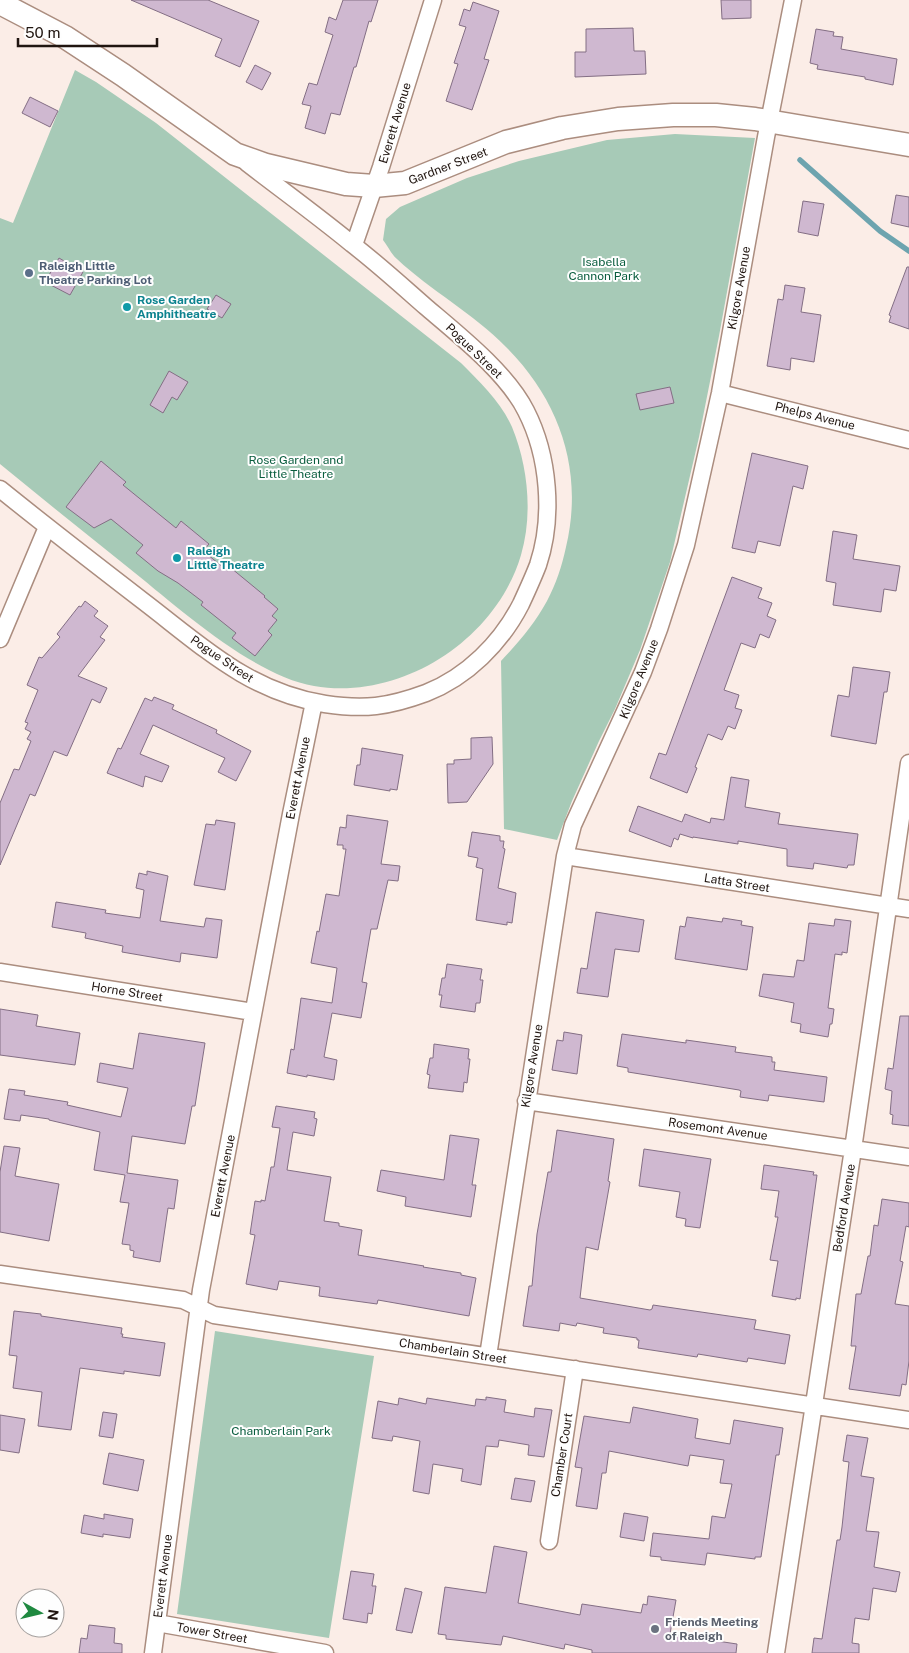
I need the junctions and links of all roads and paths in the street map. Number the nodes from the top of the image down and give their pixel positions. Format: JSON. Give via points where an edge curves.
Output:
{"nodes":[{"id":1,"x":433,"y":0,"type":"edge"},
{"id":2,"x":793,"y":0,"type":"edge"},
{"id":3,"x":0,"y":3,"type":"edge"},
{"id":4,"x":769,"y":122,"type":"junction"},
{"id":5,"x":909,"y":145,"type":"edge"},
{"id":6,"x":235,"y":154,"type":"junction"},
{"id":7,"x":374,"y":186,"type":"junction"},
{"id":8,"x":354,"y":245,"type":"junction"},
{"id":9,"x":720,"y":393,"type":"junction"},
{"id":10,"x":909,"y":440,"type":"edge"},
{"id":11,"x":0,"y":489,"type":"edge"},
{"id":12,"x":47,"y":527,"type":"junction"},
{"id":13,"x":0,"y":639,"type":"edge"},
{"id":14,"x":314,"y":702,"type":"junction"},
{"id":15,"x":909,"y":763,"type":"edge"},
{"id":16,"x":565,"y":856,"type":"junction"},
{"id":17,"x":888,"y":906,"type":"junction"},
{"id":18,"x":909,"y":909,"type":"edge"},
{"id":19,"x":0,"y":972,"type":"edge"},
{"id":20,"x":253,"y":1012,"type":"junction"},
{"id":21,"x":526,"y":1100,"type":"junction"},
{"id":22,"x":853,"y":1149,"type":"junction"},
{"id":23,"x":909,"y":1157,"type":"edge"},
{"id":24,"x":0,"y":1274,"type":"edge"},
{"id":25,"x":198,"y":1306,"type":"junction"},
{"id":26,"x":488,"y":1356,"type":"junction"},
{"id":27,"x":575,"y":1369,"type":"junction"},
{"id":28,"x":813,"y":1406,"type":"junction"},
{"id":29,"x":909,"y":1420,"type":"edge"},
{"id":30,"x":549,"y":1541,"type":"dead end"},
{"id":31,"x":157,"y":1623,"type":"junction"},
{"id":32,"x":153,"y":1653,"type":"edge"},
{"id":33,"x":325,"y":1653,"type":"edge"},
{"id":34,"x":776,"y":1653,"type":"edge"}],
"edges":[{"from":1,"to":7,"type":"street","name":"Everett Avenue"},
{"from":2,"to":4,"type":"street","name":"Kilgore Avenue"},
{"from":3,"to":6,"type":"street","name":"Gardner Street","via":[[64,37]]},
{"from":4,"to":5,"type":"street","name":"Gardner Street"},
{"from":4,"to":7,"type":"street","name":"Gardner Street","via":[[716,115],[673,115],[562,128],[506,142],[405,183]]},
{"from":4,"to":9,"type":"street","name":"Kilgore Avenue"},
{"from":6,"to":7,"type":"street","name":"Gardner Street","via":[[306,175]]},
{"from":6,"to":8,"type":"street","name":"Pogue Street"},
{"from":7,"to":8,"type":"street","name":"Everett Avenue"},
{"from":8,"to":14,"type":"street","name":"Pogue Street","via":[[487,361],[526,410],[544,467],[547,498],[545,532],[538,563],[515,615],[497,640],[457,677],[433,690],[384,706],[349,708]]},
{"from":9,"to":10,"type":"street","name":"Phelps Avenue"},
{"from":9,"to":16,"type":"street","name":"Kilgore Avenue","via":[[686,545],[660,629],[573,825]]},
{"from":11,"to":12,"type":"street","name":"Pogue Street"},
{"from":12,"to":13,"type":"street"},
{"from":12,"to":14,"type":"street","name":"Pogue Street","via":[[221,661],[266,688]]},
{"from":14,"to":20,"type":"street","name":"Everett Avenue"},
{"from":15,"to":17,"type":"street","name":"Bedford Avenue"},
{"from":16,"to":17,"type":"street","name":"Latta Street"},
{"from":16,"to":21,"type":"street","name":"Kilgore Avenue"},
{"from":17,"to":18,"type":"street","name":"Latta Street"},
{"from":17,"to":22,"type":"street","name":"Bedford Avenue"},
{"from":19,"to":20,"type":"street","name":"Horne Street"},
{"from":20,"to":25,"type":"street","name":"Everett Avenue"},
{"from":21,"to":22,"type":"street","name":"Rosemont Avenue"},
{"from":21,"to":26,"type":"street","name":"Kilgore Avenue"},
{"from":22,"to":23,"type":"street","name":"Rosemont Avenue"},
{"from":22,"to":28,"type":"street","name":"Bedford Avenue"},
{"from":24,"to":25,"type":"street","name":"Chamberlain Street","via":[[183,1300]]},
{"from":25,"to":26,"type":"street","name":"Chamberlain Street","via":[[214,1315]]},
{"from":25,"to":31,"type":"street","name":"Everett Avenue"},
{"from":26,"to":27,"type":"street","name":"Chamberlain Street"},
{"from":27,"to":28,"type":"street","name":"Chamberlain Street"},
{"from":27,"to":30,"type":"street","name":"Chamber Court"},
{"from":28,"to":29,"type":"street","name":"Chamberlain Street"},
{"from":28,"to":34,"type":"street","name":"Bedford Avenue"},
{"from":31,"to":32,"type":"street","name":"Everett Avenue"},
{"from":31,"to":33,"type":"street","name":"Tower Street"}]}
